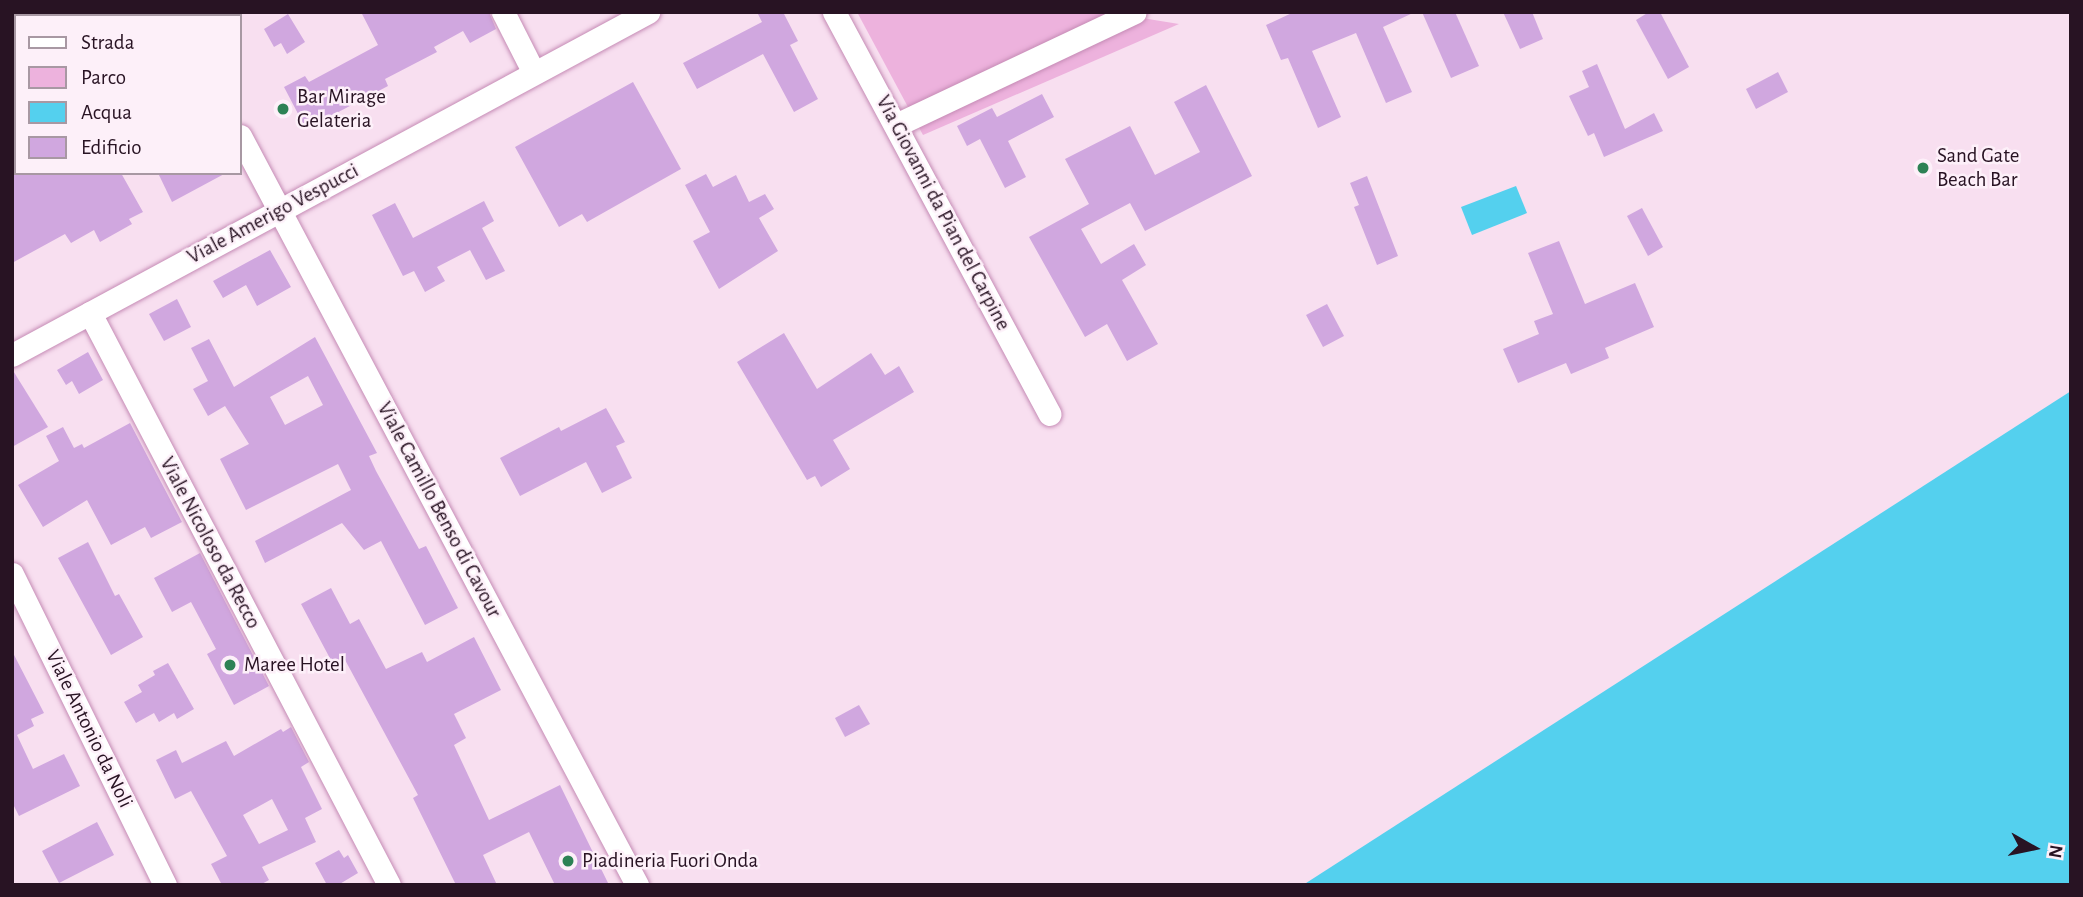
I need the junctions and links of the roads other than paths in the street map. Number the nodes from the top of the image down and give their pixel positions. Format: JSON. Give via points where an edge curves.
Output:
{"nodes":[{"id":1,"x":503,"y":12,"type":"edge"},
{"id":2,"x":648,"y":12,"type":"edge"},
{"id":3,"x":834,"y":12,"type":"edge"},
{"id":4,"x":1135,"y":12,"type":"edge"},
{"id":5,"x":534,"y":73,"type":"junction"},
{"id":6,"x":896,"y":125,"type":"junction"},
{"id":7,"x":242,"y":140,"type":"edge"},
{"id":8,"x":281,"y":210,"type":"junction"},
{"id":9,"x":90,"y":313,"type":"junction"},
{"id":10,"x":12,"y":355,"type":"edge"},
{"id":11,"x":1050,"y":414,"type":"dead end"},
{"id":12,"x":12,"y":574,"type":"edge"},
{"id":13,"x":165,"y":885,"type":"edge"},
{"id":14,"x":389,"y":885,"type":"edge"},
{"id":15,"x":637,"y":885,"type":"edge"}],
"edges":[{"from":1,"to":5,"type":"street"},
{"from":2,"to":5,"type":"street","name":"Viale Amerigo Vespucci"},
{"from":3,"to":6,"type":"street","name":"Via Giovanni da Pian del Carpine"},
{"from":4,"to":6,"type":"street"},
{"from":5,"to":8,"type":"street","name":"Viale Amerigo Vespucci"},
{"from":6,"to":11,"type":"street","name":"Via Giovanni da Pian del Carpine"},
{"from":7,"to":8,"type":"street","name":"Viale Camillo Benso di Cavour"},
{"from":8,"to":9,"type":"street","name":"Viale Amerigo Vespucci"},
{"from":8,"to":15,"type":"street","name":"Viale Camillo Benso di Cavour"},
{"from":9,"to":10,"type":"street","name":"Viale Amerigo Vespucci"},
{"from":9,"to":14,"type":"street","name":"Viale Nicoloso da Recco"},
{"from":12,"to":13,"type":"street","name":"Viale Antonio da Noli"}]}
